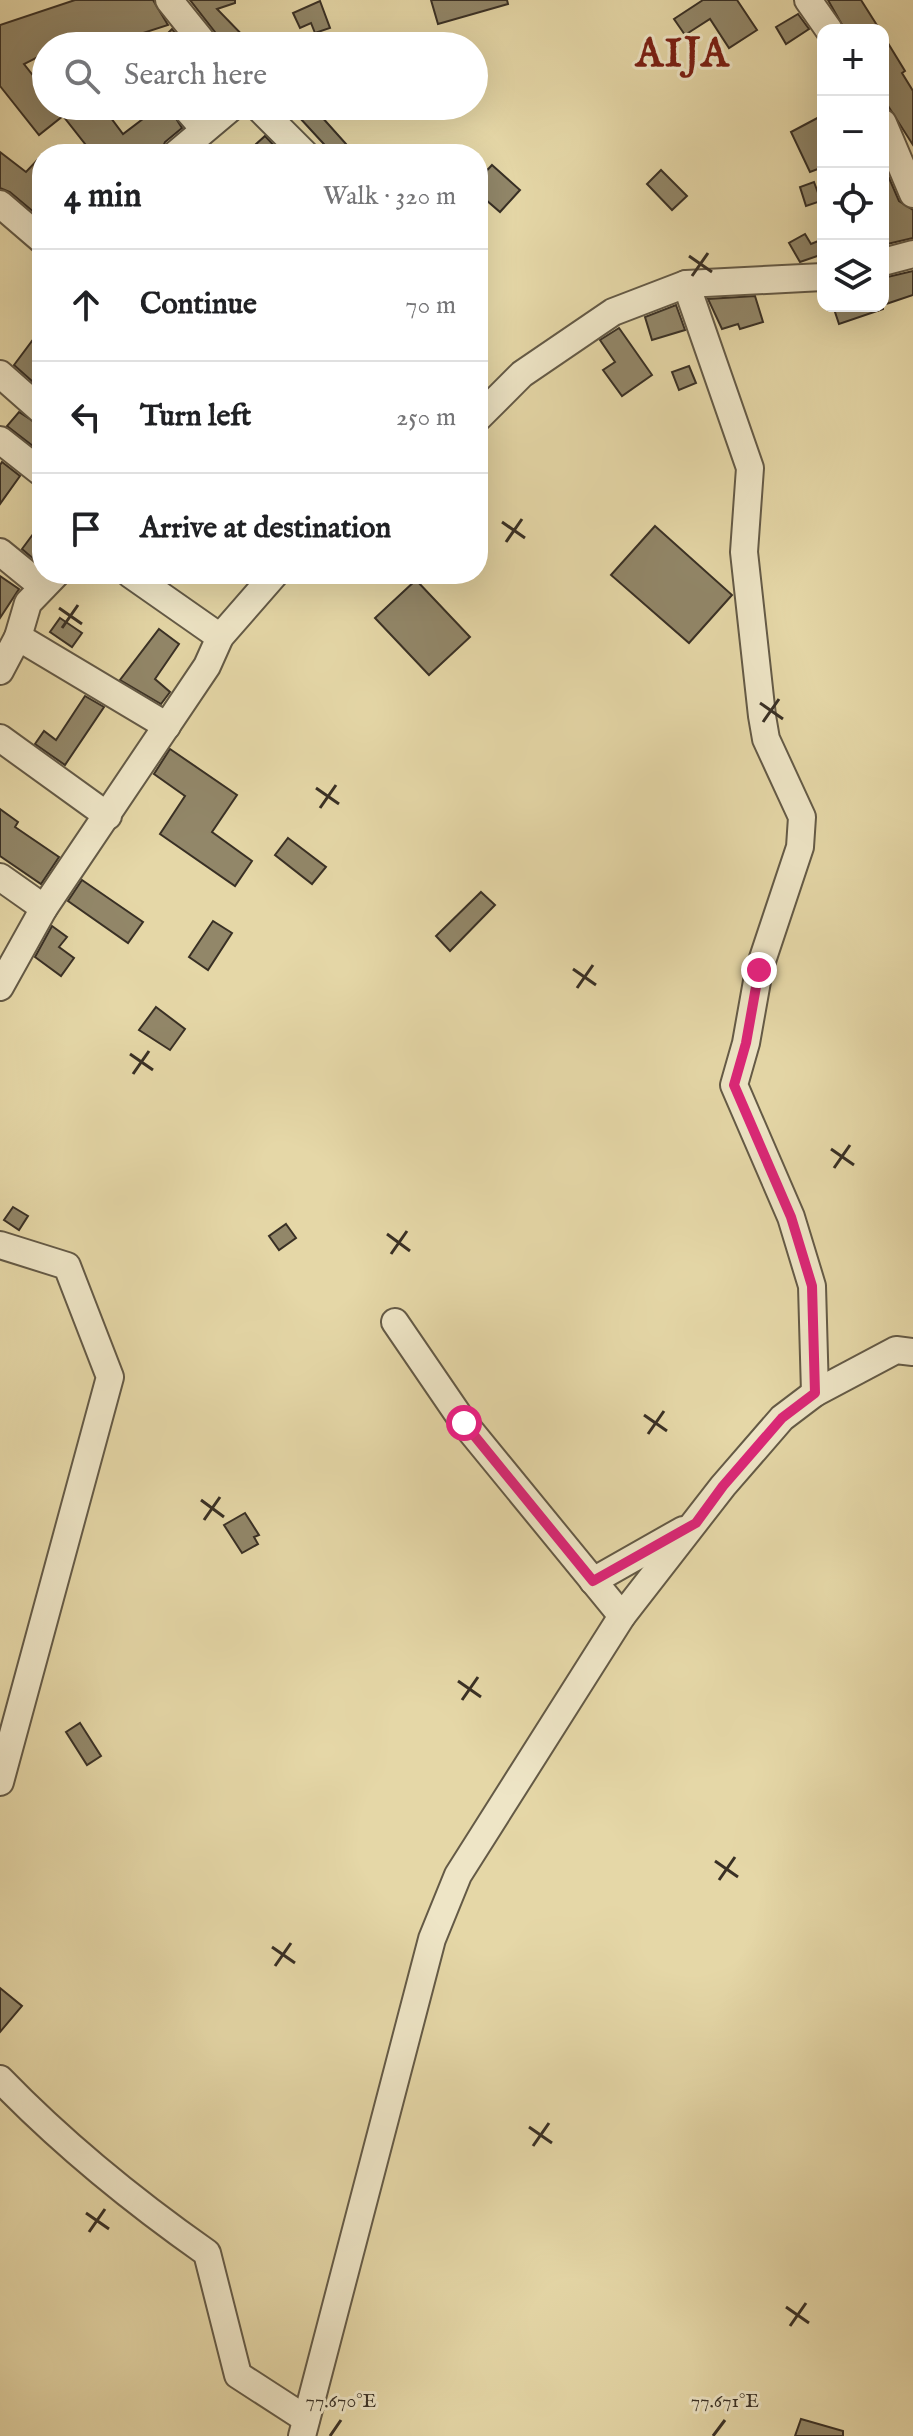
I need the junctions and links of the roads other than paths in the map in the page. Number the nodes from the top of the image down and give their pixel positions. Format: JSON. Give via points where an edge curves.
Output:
{"nodes":[{"id":1,"x":169,"y":0,"type":"edge"},
{"id":2,"x":808,"y":0,"type":"edge"},
{"id":3,"x":825,"y":24,"type":"edge"},
{"id":4,"x":195,"y":32,"type":"edge"},
{"id":5,"x":196,"y":120,"type":"edge"},
{"id":6,"x":215,"y":120,"type":"edge"},
{"id":7,"x":271,"y":120,"type":"edge"},
{"id":8,"x":204,"y":129,"type":"junction"},
{"id":9,"x":889,"y":137,"type":"edge"},
{"id":10,"x":187,"y":144,"type":"edge"},
{"id":11,"x":295,"y":144,"type":"edge"},
{"id":12,"x":913,"y":194,"type":"edge"},
{"id":13,"x":0,"y":204,"type":"edge"},
{"id":14,"x":32,"y":231,"type":"edge"},
{"id":15,"x":913,"y":254,"type":"edge"},
{"id":16,"x":889,"y":260,"type":"edge"},
{"id":17,"x":817,"y":277,"type":"edge"},
{"id":18,"x":686,"y":284,"type":"junction"},
{"id":19,"x":0,"y":374,"type":"edge"},
{"id":20,"x":32,"y":402,"type":"edge"},
{"id":21,"x":488,"y":408,"type":"edge"},
{"id":22,"x":0,"y":440,"type":"edge"},
{"id":23,"x":32,"y":465,"type":"edge"},
{"id":24,"x":4,"y":561,"type":"edge"},
{"id":25,"x":32,"y":573,"type":"edge"},
{"id":26,"x":47,"y":584,"type":"edge"},
{"id":27,"x":144,"y":584,"type":"edge"},
{"id":28,"x":266,"y":584,"type":"edge"},
{"id":29,"x":18,"y":637,"type":"junction"},
{"id":30,"x":220,"y":637,"type":"junction"},
{"id":31,"x":0,"y":671,"type":"edge"},
{"id":32,"x":167,"y":726,"type":"junction"},
{"id":33,"x":0,"y":738,"type":"edge"},
{"id":34,"x":108,"y":816,"type":"junction"},
{"id":35,"x":0,"y":877,"type":"edge"},
{"id":36,"x":44,"y":908,"type":"junction"},
{"id":37,"x":0,"y":987,"type":"edge"},
{"id":38,"x":0,"y":1245,"type":"edge"},
{"id":39,"x":395,"y":1322,"type":"dead end"},
{"id":40,"x":913,"y":1352,"type":"edge"},
{"id":41,"x":815,"y":1393,"type":"junction"},
{"id":42,"x":696,"y":1523,"type":"junction"},
{"id":43,"x":593,"y":1581,"type":"junction"},
{"id":44,"x":622,"y":1616,"type":"junction"},
{"id":45,"x":0,"y":1782,"type":"edge"},
{"id":46,"x":0,"y":2079,"type":"edge"},
{"id":47,"x":304,"y":2427,"type":"edge"}],
"edges":[{"from":1,"to":4,"type":"street"},
{"from":2,"to":3,"type":"street"},
{"from":5,"to":8,"type":"street"},
{"from":6,"to":8,"type":"street"},
{"from":7,"to":11,"type":"street"},
{"from":8,"to":10,"type":"street"},
{"from":9,"to":12,"type":"street"},
{"from":13,"to":14,"type":"street"},
{"from":15,"to":16,"type":"street"},
{"from":17,"to":18,"type":"street"},
{"from":18,"to":21,"type":"street","via":[[613,312],[522,374]]},
{"from":18,"to":41,"type":"street","via":[[750,468],[744,552],[762,716],[766,739],[802,817],[800,847],[759,970],[734,1085],[791,1217],[812,1286]]},
{"from":19,"to":20,"type":"street"},
{"from":22,"to":23,"type":"street"},
{"from":24,"to":25,"type":"street"},
{"from":26,"to":29,"type":"street","via":[[28,603]]},
{"from":27,"to":30,"type":"street"},
{"from":28,"to":30,"type":"street"},
{"from":29,"to":31,"type":"street"},
{"from":29,"to":32,"type":"street"},
{"from":30,"to":32,"type":"street"},
{"from":32,"to":34,"type":"street"},
{"from":33,"to":34,"type":"street"},
{"from":34,"to":36,"type":"street"},
{"from":35,"to":36,"type":"street"},
{"from":36,"to":37,"type":"street"},
{"from":38,"to":45,"type":"street","via":[[67,1266],[110,1377]]},
{"from":39,"to":43,"type":"street","via":[[464,1423]]},
{"from":40,"to":41,"type":"street","via":[[896,1350]]},
{"from":41,"to":42,"type":"street","via":[[782,1418]]},
{"from":42,"to":43,"type":"street"},
{"from":42,"to":44,"type":"street"},
{"from":43,"to":44,"type":"street"},
{"from":44,"to":47,"type":"street","via":[[458,1875],[432,1939]]},
{"from":46,"to":47,"type":"street","via":[[45,2126],[207,2253],[238,2375]]}]}
